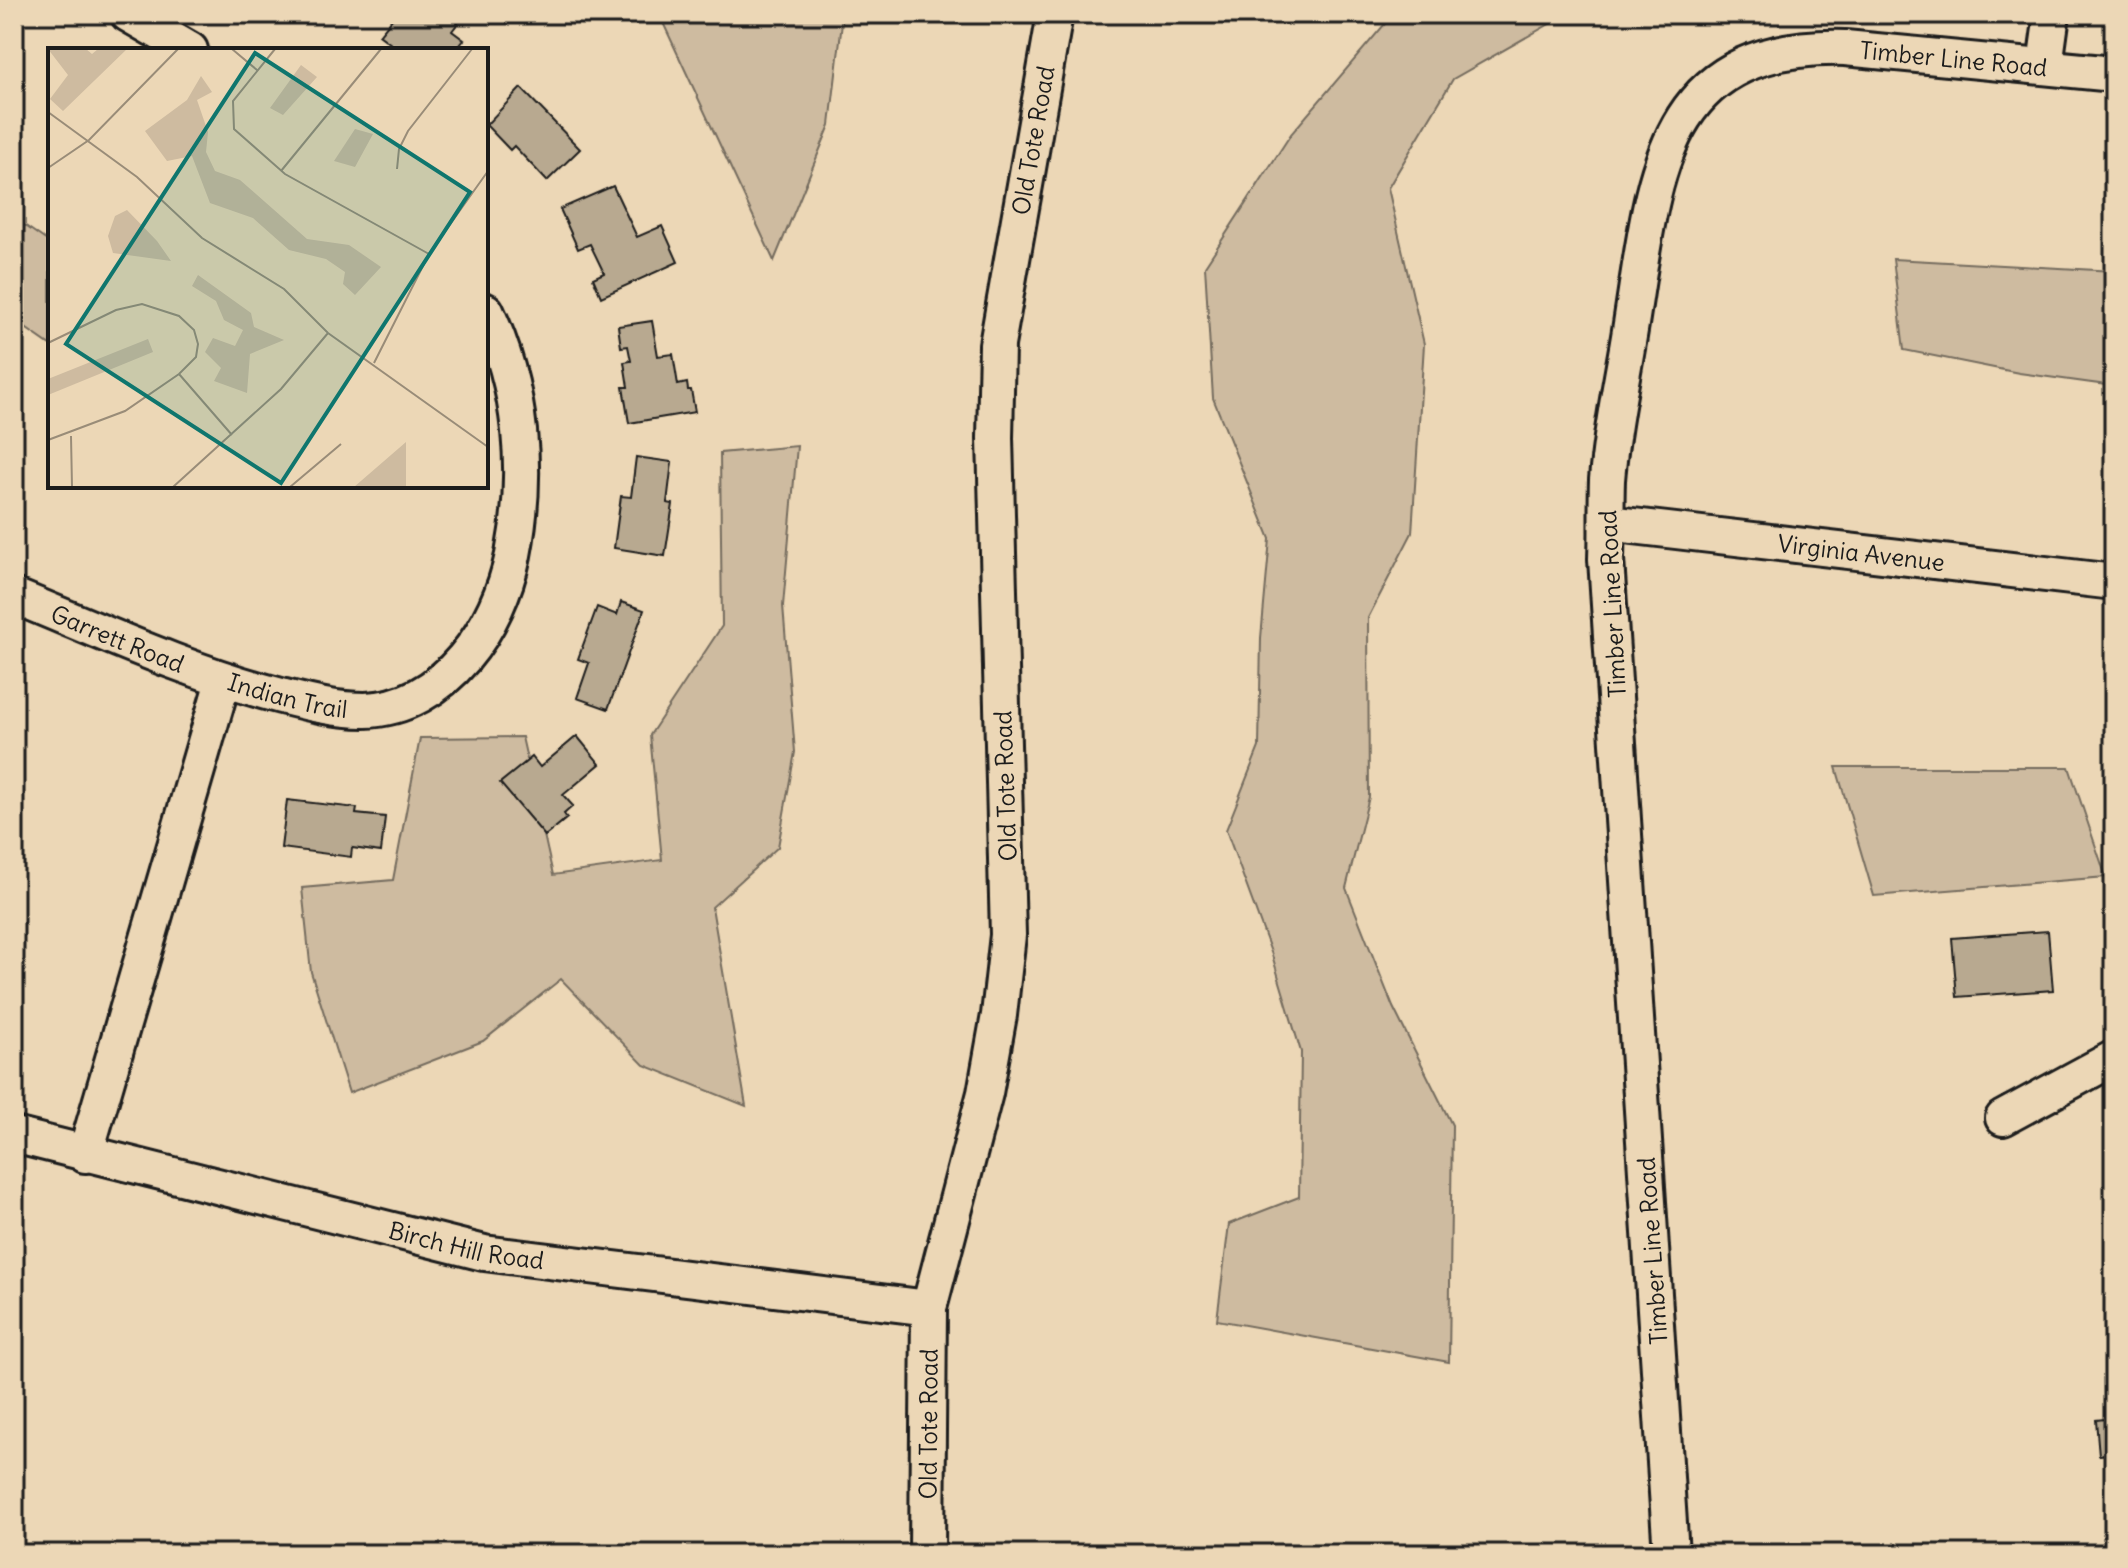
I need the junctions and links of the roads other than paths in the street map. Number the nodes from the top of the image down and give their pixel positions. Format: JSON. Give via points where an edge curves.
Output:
{"nodes":[{"id":1,"x":128,"y":14,"type":"edge"},
{"id":2,"x":1055,"y":14,"type":"edge"},
{"id":3,"x":2052,"y":14,"type":"edge"},
{"id":4,"x":187,"y":48,"type":"edge"},
{"id":5,"x":2045,"y":65,"type":"junction"},
{"id":6,"x":2114,"y":74,"type":"edge"},
{"id":7,"x":488,"y":316,"type":"edge"},
{"id":8,"x":1607,"y":523,"type":"junction"},
{"id":9,"x":2114,"y":582,"type":"edge"},
{"id":10,"x":14,"y":596,"type":"edge"},
{"id":11,"x":223,"y":681,"type":"junction"},
{"id":12,"x":2114,"y":1058,"type":"edge"},
{"id":13,"x":2003,"y":1118,"type":"dead end"},
{"id":14,"x":14,"y":1135,"type":"edge"},
{"id":15,"x":85,"y":1155,"type":"junction"},
{"id":16,"x":929,"y":1308,"type":"junction"},
{"id":17,"x":927,"y":1554,"type":"edge"},
{"id":18,"x":1671,"y":1554,"type":"edge"}],
"edges":[{"from":1,"to":4,"type":"street"},
{"from":2,"to":16,"type":"street","name":"Old Tote Road","via":[[997,345],[1008,935],[985,1093]]},
{"from":3,"to":5,"type":"street"},
{"from":5,"to":6,"type":"street","name":"Timber Line Road"},
{"from":5,"to":8,"type":"street","name":"Timber Line Road","via":[[1809,47],[1751,63],[1710,88],[1666,145],[1652,192],[1607,479]]},
{"from":7,"to":11,"type":"street","name":"Indian Trail","via":[[516,407],[522,488],[510,569],[497,612],[470,653],[408,700],[367,710],[327,707]]},
{"from":8,"to":9,"type":"street","name":"Virginia Avenue"},
{"from":8,"to":18,"type":"street","name":"Timber Line Road"},
{"from":10,"to":11,"type":"street","name":"Garrett Road"},
{"from":11,"to":15,"type":"street","name":"Indian Trail"},
{"from":12,"to":13,"type":"street"},
{"from":14,"to":15,"type":"street","name":"Birch Hill Road"},
{"from":15,"to":16,"type":"street","name":"Birch Hill Road","via":[[484,1253]]},
{"from":16,"to":17,"type":"street","name":"Old Tote Road"}]}
